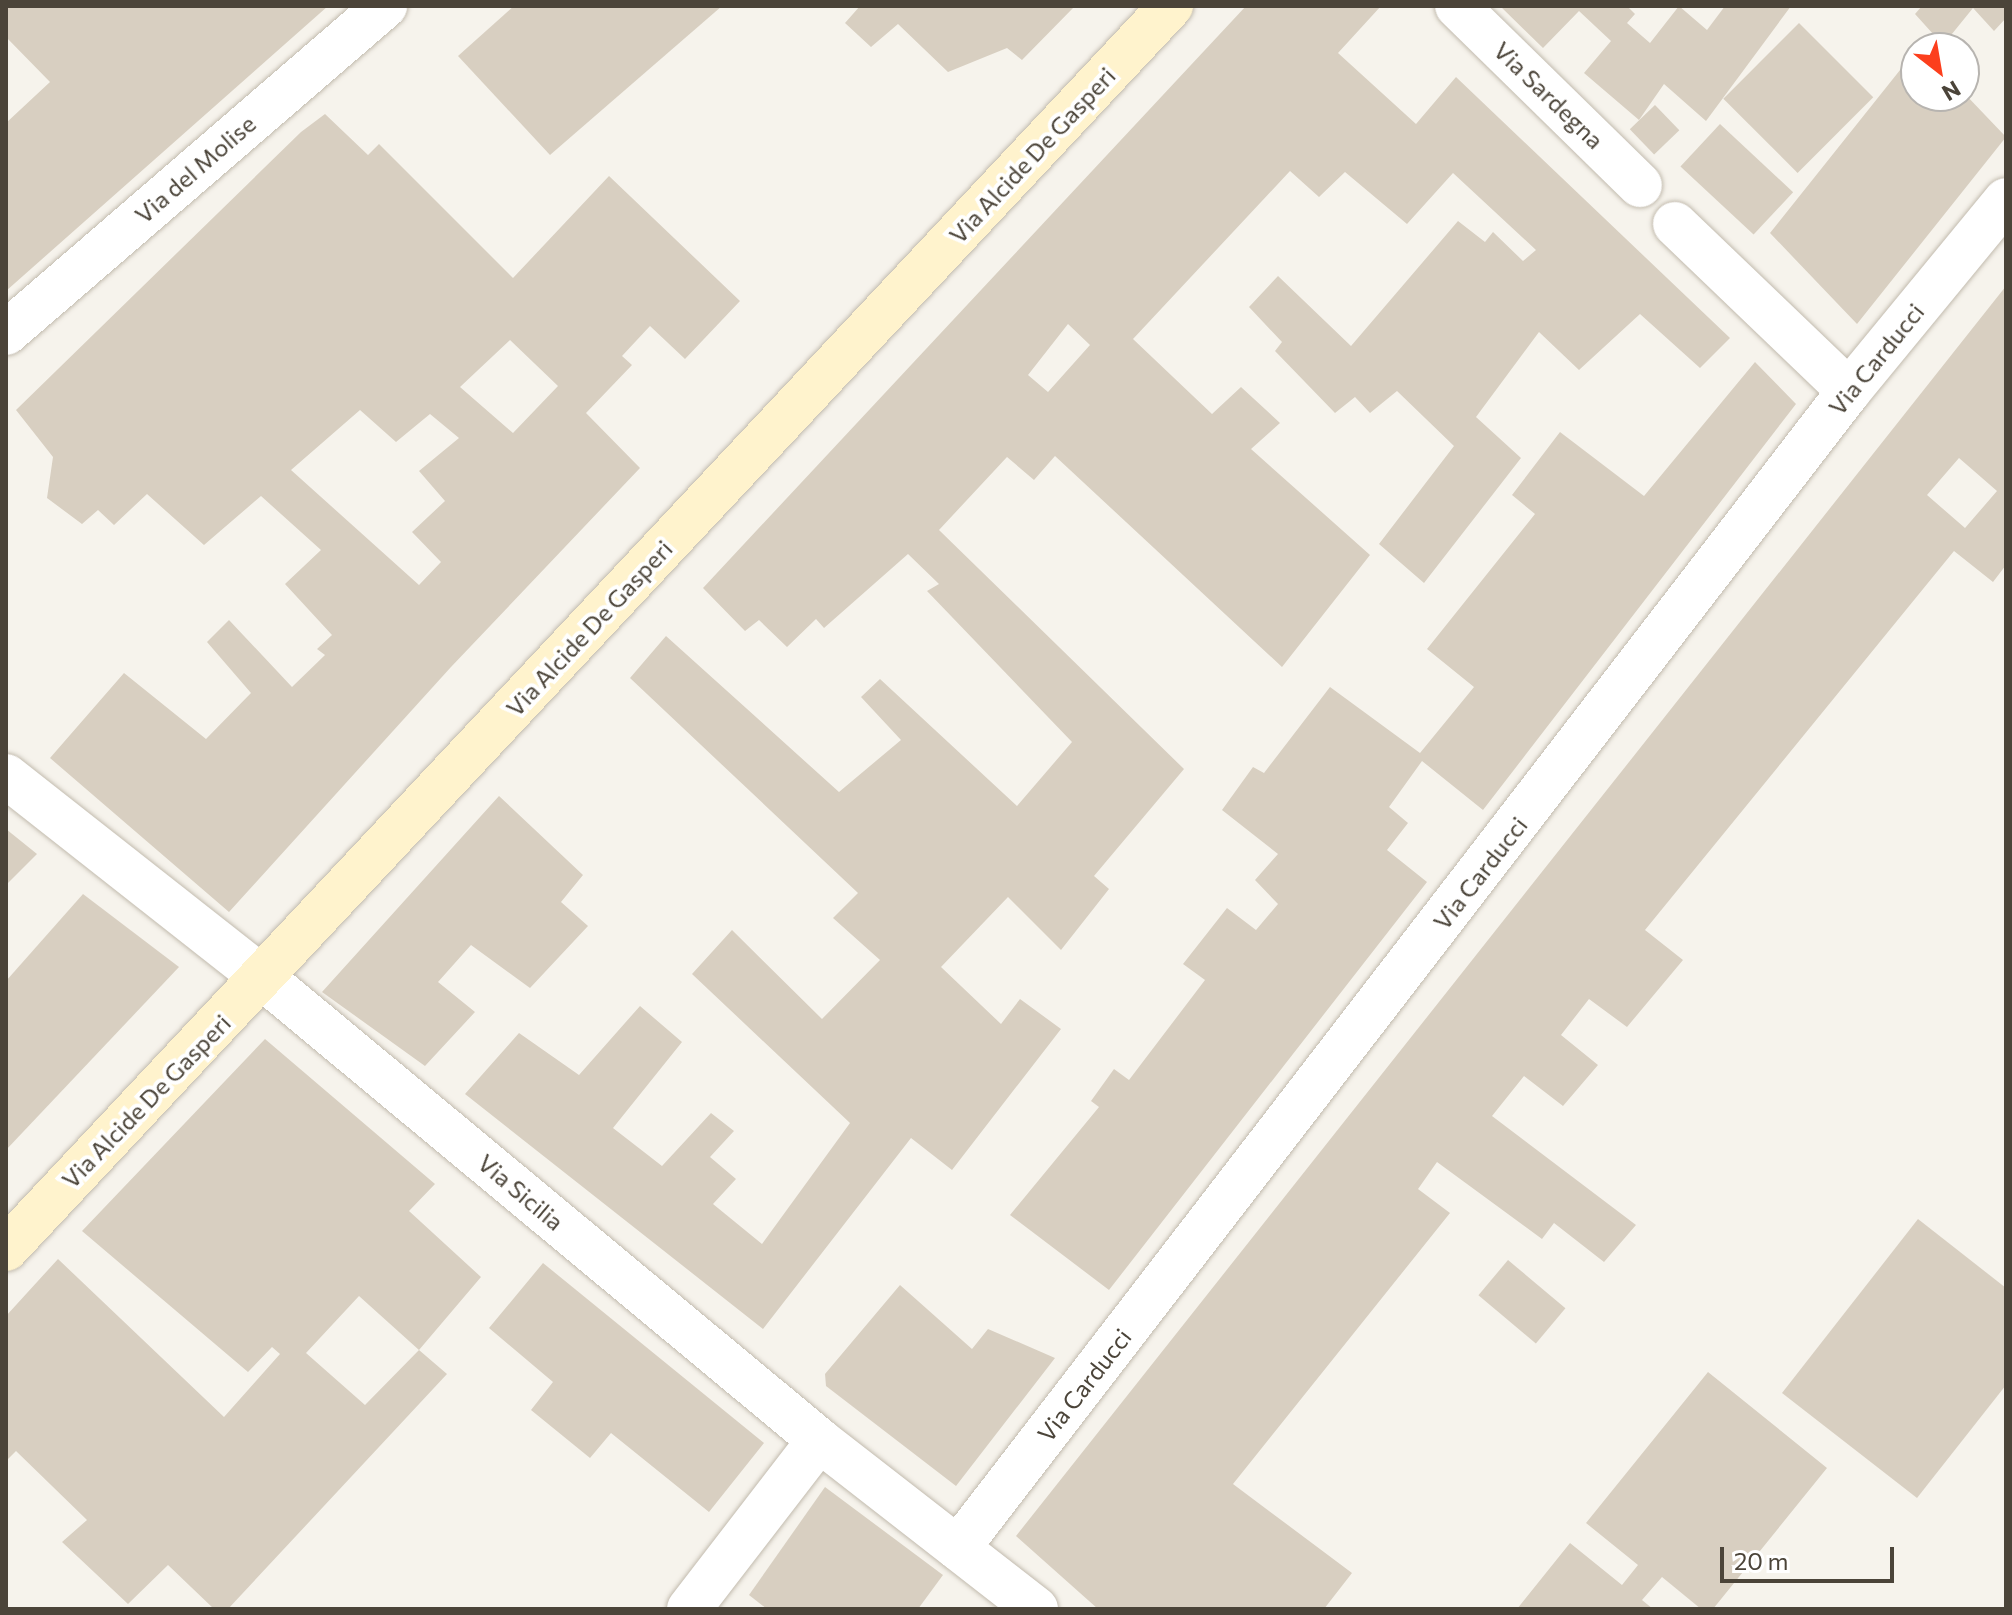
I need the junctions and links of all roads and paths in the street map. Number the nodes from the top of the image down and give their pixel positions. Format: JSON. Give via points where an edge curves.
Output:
{"nodes":[{"id":1,"x":385,"y":6,"type":"edge"},
{"id":2,"x":1171,"y":6,"type":"edge"},
{"id":3,"x":1457,"y":6,"type":"edge"},
{"id":4,"x":1640,"y":185,"type":"dead end"},
{"id":5,"x":2006,"y":200,"type":"edge"},
{"id":6,"x":1675,"y":224,"type":"dead end"},
{"id":7,"x":6,"y":333,"type":"edge"},
{"id":8,"x":1849,"y":391,"type":"junction"},
{"id":9,"x":6,"y":776,"type":"edge"},
{"id":10,"x":263,"y":978,"type":"junction"},
{"id":11,"x":6,"y":1249,"type":"edge"},
{"id":12,"x":819,"y":1440,"type":"junction"},
{"id":13,"x":958,"y":1548,"type":"junction"},
{"id":14,"x":689,"y":1609,"type":"edge"},
{"id":15,"x":1036,"y":1609,"type":"edge"}],
"edges":[{"from":1,"to":7,"type":"street","name":"Via del Molise"},
{"from":2,"to":10,"type":"street","name":"Via Alcide De Gasperi"},
{"from":3,"to":4,"type":"street","name":"Via Sardegna"},
{"from":5,"to":8,"type":"street","name":"Via Carducci"},
{"from":6,"to":8,"type":"street"},
{"from":8,"to":13,"type":"street","name":"Via Carducci"},
{"from":9,"to":10,"type":"street","name":"Via Sicilia"},
{"from":10,"to":11,"type":"street","name":"Via Alcide De Gasperi"},
{"from":10,"to":12,"type":"street","name":"Via Sicilia"},
{"from":12,"to":13,"type":"street","name":"Via Sicilia"},
{"from":12,"to":14,"type":"street"},
{"from":13,"to":15,"type":"street","name":"Via Sicilia"}]}
